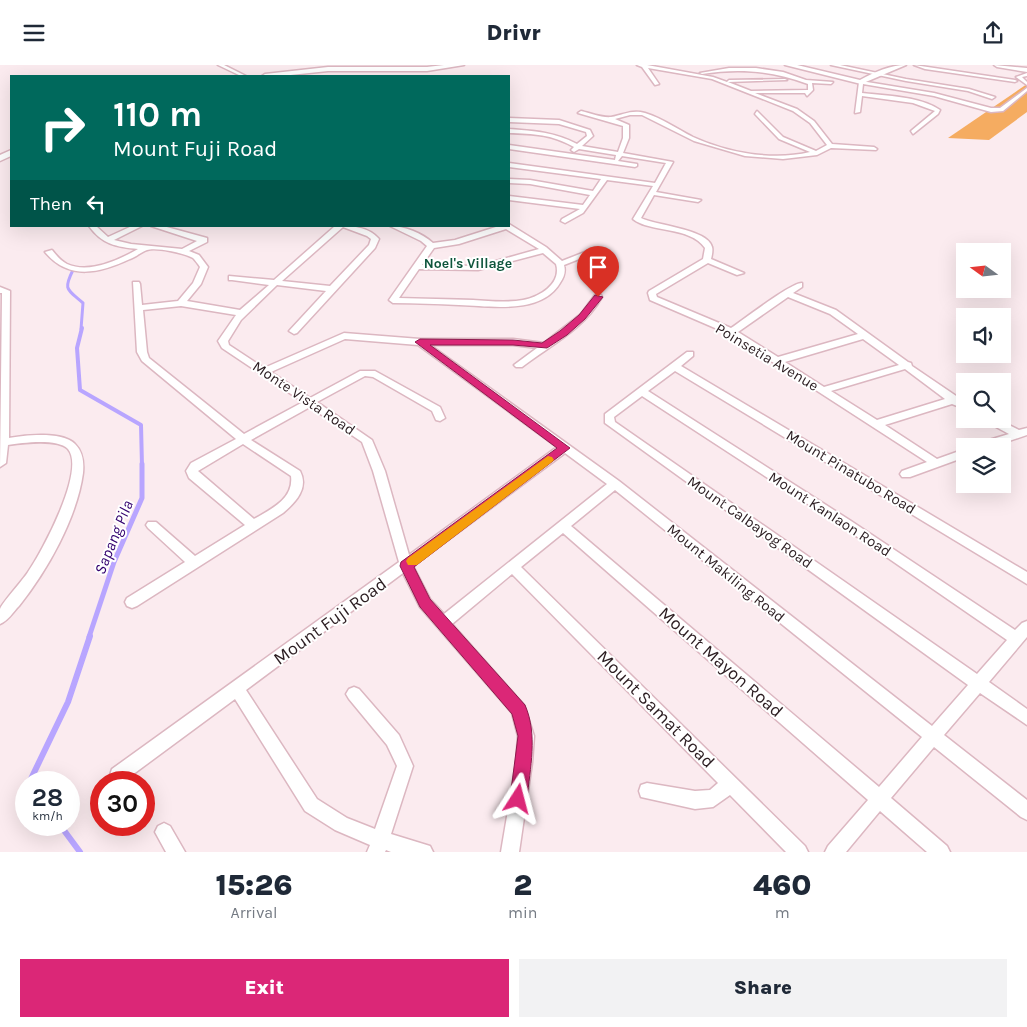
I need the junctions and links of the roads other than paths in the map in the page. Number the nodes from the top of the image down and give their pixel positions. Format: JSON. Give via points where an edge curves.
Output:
{"nodes":[{"id":1,"x":220,"y":65,"type":"edge"},
{"id":2,"x":461,"y":65,"type":"edge"},
{"id":3,"x":641,"y":65,"type":"edge"},
{"id":4,"x":788,"y":65,"type":"edge"},
{"id":5,"x":833,"y":65,"type":"edge"},
{"id":6,"x":883,"y":65,"type":"edge"},
{"id":7,"x":903,"y":65,"type":"edge"},
{"id":8,"x":916,"y":65,"type":"edge"},
{"id":9,"x":997,"y":65,"type":"edge"},
{"id":10,"x":894,"y":67,"type":"junction"},
{"id":11,"x":1027,"y":70,"type":"edge"},
{"id":12,"x":1027,"y":73,"type":"edge"},
{"id":13,"x":696,"y":74,"type":"junction"},
{"id":14,"x":876,"y":74,"type":"junction"},
{"id":15,"x":242,"y":75,"type":"edge"},
{"id":16,"x":274,"y":75,"type":"edge"},
{"id":17,"x":724,"y":81,"type":"junction"},
{"id":18,"x":806,"y":81,"type":"junction"},
{"id":19,"x":1014,"y":81,"type":"dead end"},
{"id":20,"x":658,"y":82,"type":"dead end"},
{"id":21,"x":861,"y":82,"type":"junction"},
{"id":22,"x":831,"y":83,"type":"dead end"},
{"id":23,"x":1027,"y":84,"type":"edge"},
{"id":24,"x":1027,"y":89,"type":"edge"},
{"id":25,"x":749,"y":91,"type":"junction"},
{"id":26,"x":859,"y":94,"type":"junction"},
{"id":27,"x":992,"y":97,"type":"dead end"},
{"id":28,"x":857,"y":112,"type":"dead end"},
{"id":29,"x":581,"y":113,"type":"dead end"},
{"id":30,"x":758,"y":113,"type":"dead end"},
{"id":31,"x":610,"y":119,"type":"junction"},
{"id":32,"x":510,"y":120,"type":"edge"},
{"id":33,"x":510,"y":131,"type":"edge"},
{"id":34,"x":913,"y":132,"type":"dead end"},
{"id":35,"x":830,"y":146,"type":"junction"},
{"id":36,"x":510,"y":147,"type":"edge"},
{"id":37,"x":578,"y":147,"type":"junction"},
{"id":38,"x":874,"y":149,"type":"dead end"},
{"id":39,"x":620,"y":153,"type":"junction"},
{"id":40,"x":817,"y":153,"type":"junction"},
{"id":41,"x":564,"y":155,"type":"junction"},
{"id":42,"x":615,"y":162,"type":"junction"},
{"id":43,"x":510,"y":165,"type":"edge"},
{"id":44,"x":635,"y":165,"type":"dead end"},
{"id":45,"x":606,"y":177,"type":"junction"},
{"id":46,"x":510,"y":181,"type":"edge"},
{"id":47,"x":658,"y":185,"type":"junction"},
{"id":48,"x":593,"y":193,"type":"junction"},
{"id":49,"x":652,"y":193,"type":"junction"},
{"id":50,"x":510,"y":198,"type":"edge"},
{"id":51,"x":698,"y":201,"type":"dead end"},
{"id":52,"x":584,"y":207,"type":"junction"},
{"id":53,"x":565,"y":221,"type":"dead end"},
{"id":54,"x":93,"y":227,"type":"edge"},
{"id":55,"x":137,"y":227,"type":"edge"},
{"id":56,"x":158,"y":227,"type":"edge"},
{"id":57,"x":339,"y":227,"type":"edge"},
{"id":58,"x":349,"y":227,"type":"edge"},
{"id":59,"x":395,"y":227,"type":"edge"},
{"id":60,"x":504,"y":227,"type":"edge"},
{"id":61,"x":509,"y":227,"type":"edge"},
{"id":62,"x":107,"y":240,"type":"junction"},
{"id":63,"x":431,"y":246,"type":"junction"},
{"id":64,"x":145,"y":248,"type":"junction"},
{"id":65,"x":544,"y":250,"type":"junction"},
{"id":66,"x":598,"y":250,"type":"dead end"},
{"id":67,"x":184,"y":251,"type":"junction"},
{"id":68,"x":48,"y":252,"type":"dead end"},
{"id":69,"x":707,"y":260,"type":"junction"},
{"id":70,"x":560,"y":264,"type":"junction"},
{"id":71,"x":418,"y":267,"type":"junction"},
{"id":72,"x":740,"y":273,"type":"dead end"},
{"id":73,"x":232,"y":278,"type":"dead end"},
{"id":74,"x":276,"y":283,"type":"junction"},
{"id":75,"x":136,"y":284,"type":"dead end"},
{"id":76,"x":799,"y":285,"type":"dead end"},
{"id":77,"x":332,"y":289,"type":"junction"},
{"id":78,"x":3,"y":291,"type":"edge"},
{"id":79,"x":786,"y":293,"type":"junction"},
{"id":80,"x":598,"y":297,"type":"dead end"},
{"id":81,"x":181,"y":303,"type":"junction"},
{"id":82,"x":138,"y":308,"type":"junction"},
{"id":83,"x":243,"y":313,"type":"junction"},
{"id":84,"x":294,"y":331,"type":"dead end"},
{"id":85,"x":732,"y":333,"type":"junction"},
{"id":86,"x":866,"y":335,"type":"junction"},
{"id":87,"x":420,"y":342,"type":"junction"},
{"id":88,"x":544,"y":346,"type":"junction"},
{"id":89,"x":690,"y":354,"type":"dead end"},
{"id":90,"x":776,"y":361,"type":"junction"},
{"id":91,"x":519,"y":365,"type":"dead end"},
{"id":92,"x":908,"y":365,"type":"junction"},
{"id":93,"x":674,"y":366,"type":"junction"},
{"id":94,"x":265,"y":371,"type":"junction"},
{"id":95,"x":824,"y":390,"type":"junction"},
{"id":96,"x":642,"y":391,"type":"junction"},
{"id":97,"x":953,"y":399,"type":"junction"},
{"id":98,"x":956,"y":401,"type":"edge"},
{"id":99,"x":310,"y":402,"type":"junction"},
{"id":100,"x":440,"y":418,"type":"dead end"},
{"id":101,"x":877,"y":424,"type":"junction"},
{"id":102,"x":1011,"y":427,"type":"edge"},
{"id":103,"x":1023,"y":432,"type":"edge"},
{"id":104,"x":1006,"y":438,"type":"edge"},
{"id":105,"x":244,"y":440,"type":"junction"},
{"id":106,"x":3,"y":442,"type":"junction"},
{"id":107,"x":564,"y":448,"type":"junction"},
{"id":108,"x":956,"y":456,"type":"edge"},
{"id":109,"x":0,"y":463,"type":"edge"},
{"id":110,"x":936,"y":463,"type":"junction"},
{"id":111,"x":906,"y":474,"type":"dead end"},
{"id":112,"x":615,"y":484,"type":"junction"},
{"id":113,"x":152,"y":525,"type":"dead end"},
{"id":114,"x":254,"y":526,"type":"junction"},
{"id":115,"x":563,"y":526,"type":"junction"},
{"id":116,"x":195,"y":563,"type":"junction"},
{"id":117,"x":406,"y":566,"type":"junction"},
{"id":118,"x":513,"y":567,"type":"junction"},
{"id":119,"x":1027,"y":579,"type":"edge"},
{"id":120,"x":132,"y":602,"type":"dead end"},
{"id":121,"x":0,"y":618,"type":"edge"},
{"id":122,"x":443,"y":623,"type":"junction"},
{"id":123,"x":1022,"y":633,"type":"edge"},
{"id":124,"x":979,"y":683,"type":"junction"},
{"id":125,"x":237,"y":689,"type":"junction"},
{"id":126,"x":354,"y":693,"type":"dead end"},
{"id":127,"x":1027,"y":717,"type":"edge"},
{"id":128,"x":932,"y":737,"type":"junction"},
{"id":129,"x":124,"y":771,"type":"edge"},
{"id":130,"x":732,"y":783,"type":"junction"},
{"id":131,"x":647,"y":791,"type":"dead end"},
{"id":132,"x":880,"y":799,"type":"junction"},
{"id":133,"x":1027,"y":811,"type":"edge"},
{"id":134,"x":164,"y":832,"type":"dead end"},
{"id":135,"x":378,"y":846,"type":"edge"},
{"id":136,"x":176,"y":852,"type":"edge"},
{"id":137,"x":424,"y":852,"type":"edge"},
{"id":138,"x":510,"y":852,"type":"edge"},
{"id":139,"x":799,"y":852,"type":"edge"},
{"id":140,"x":834,"y":852,"type":"edge"},
{"id":141,"x":940,"y":852,"type":"edge"}],
"edges":[{"from":1,"to":15,"type":"street"},
{"from":2,"to":16,"type":"main road","via":[[427,69],[328,69]]},
{"from":3,"to":13,"type":"street"},
{"from":3,"to":20,"type":"street"},
{"from":4,"to":21,"type":"main road"},
{"from":5,"to":14,"type":"street"},
{"from":6,"to":10,"type":"street"},
{"from":7,"to":10,"type":"main road"},
{"from":8,"to":19,"type":"street"},
{"from":9,"to":11,"type":"main road"},
{"from":10,"to":14,"type":"main road"},
{"from":12,"to":23,"type":"street","via":[[1018,77]]},
{"from":13,"to":17,"type":"street"},
{"from":13,"to":18,"type":"street","via":[[745,67]]},
{"from":14,"to":21,"type":"main road"},
{"from":14,"to":27,"type":"street","via":[[962,88]]},
{"from":17,"to":18,"type":"street"},
{"from":17,"to":25,"type":"street"},
{"from":18,"to":22,"type":"street"},
{"from":18,"to":25,"type":"street","via":[[812,85],[807,93]]},
{"from":21,"to":24,"type":"street","via":[[934,95],[991,110],[1001,110]]},
{"from":21,"to":26,"type":"street"},
{"from":25,"to":35,"type":"street","via":[[804,115]]},
{"from":26,"to":28,"type":"street"},
{"from":26,"to":34,"type":"street","via":[[936,108],[938,111]]},
{"from":29,"to":31,"type":"street"},
{"from":30,"to":40,"type":"street","via":[[780,137]]},
{"from":31,"to":39,"type":"street","via":[[620,121],[627,129]]},
{"from":31,"to":40,"type":"street","via":[[631,113],[643,114],[694,140],[726,151],[795,157]]},
{"from":32,"to":37,"type":"street","via":[[559,122],[588,131],[590,136]]},
{"from":33,"to":37,"type":"street","via":[[552,134]]},
{"from":35,"to":38,"type":"street"},
{"from":35,"to":40,"type":"street"},
{"from":36,"to":41,"type":"street"},
{"from":37,"to":39,"type":"street"},
{"from":37,"to":41,"type":"street"},
{"from":39,"to":42,"type":"street"},
{"from":39,"to":47,"type":"street","via":[[670,162]]},
{"from":41,"to":42,"type":"street"},
{"from":42,"to":44,"type":"street"},
{"from":43,"to":45,"type":"street"},
{"from":45,"to":47,"type":"street"},
{"from":45,"to":48,"type":"street"},
{"from":46,"to":48,"type":"street"},
{"from":47,"to":49,"type":"street"},
{"from":48,"to":52,"type":"street"},
{"from":49,"to":51,"type":"street"},
{"from":49,"to":69,"type":"street","via":[[637,219],[675,228],[707,244]]},
{"from":50,"to":52,"type":"street"},
{"from":52,"to":53,"type":"street"},
{"from":54,"to":62,"type":"street"},
{"from":55,"to":62,"type":"street"},
{"from":56,"to":67,"type":"street","via":[[204,240]]},
{"from":57,"to":74,"type":"street","name":"Monte Vista Road"},
{"from":58,"to":77,"type":"street","via":[[375,239]]},
{"from":59,"to":63,"type":"street","via":[[424,239]]},
{"from":60,"to":63,"type":"street"},
{"from":61,"to":65,"type":"street"},
{"from":62,"to":64,"type":"street"},
{"from":63,"to":71,"type":"street"},
{"from":64,"to":67,"type":"street"},
{"from":64,"to":68,"type":"street","via":[[116,264],[86,268],[64,265]]},
{"from":65,"to":70,"type":"street"},
{"from":65,"to":71,"type":"street","via":[[478,268]]},
{"from":66,"to":70,"type":"street"},
{"from":67,"to":81,"type":"street","via":[[204,267]]},
{"from":69,"to":72,"type":"street"},
{"from":69,"to":85,"type":"street","name":"Poinsetia Avenue","via":[[652,293],[653,298]]},
{"from":70,"to":71,"type":"street","via":[[562,271],[557,283],[544,295],[517,304],[393,300]]},
{"from":73,"to":74,"type":"street"},
{"from":74,"to":77,"type":"street"},
{"from":74,"to":83,"type":"street","name":"Monte Vista Road"},
{"from":75,"to":82,"type":"street"},
{"from":76,"to":79,"type":"street"},
{"from":77,"to":84,"type":"street"},
{"from":78,"to":106,"type":"street"},
{"from":79,"to":85,"type":"street"},
{"from":79,"to":86,"type":"street","via":[[833,312]]},
{"from":80,"to":88,"type":"street","via":[[582,317]]},
{"from":81,"to":82,"type":"street"},
{"from":81,"to":83,"type":"street"},
{"from":82,"to":105,"type":"street","via":[[145,359]]},
{"from":83,"to":94,"type":"street","name":"Monte Vista Road","via":[[226,331],[223,341],[225,346]]},
{"from":85,"to":90,"type":"street","name":"Poinsetia Avenue"},
{"from":86,"to":90,"type":"street"},
{"from":86,"to":92,"type":"street"},
{"from":87,"to":88,"type":"street","via":[[513,342]]},
{"from":87,"to":94,"type":"street","via":[[344,336]]},
{"from":87,"to":107,"type":"street","name":"Mount Makiling Road"},
{"from":88,"to":91,"type":"street"},
{"from":89,"to":93,"type":"street","name":"Mount Calbayog Road"},
{"from":90,"to":95,"type":"street","name":"Poinsetia Avenue"},
{"from":92,"to":95,"type":"street"},
{"from":92,"to":97,"type":"street"},
{"from":93,"to":96,"type":"street","name":"Mount Calbayog Road"},
{"from":93,"to":119,"type":"street","name":"Mount Pinatubo Road"},
{"from":94,"to":99,"type":"street","name":"Monte Vista Road"},
{"from":95,"to":101,"type":"street","name":"Poinsetia Avenue"},
{"from":96,"to":123,"type":"street","name":"Mount Kanlaon Road"},
{"from":96,"to":124,"type":"street","name":"Mount Calbayog Road","via":[[609,416],[610,423]]},
{"from":97,"to":98,"type":"street"},
{"from":97,"to":101,"type":"street"},
{"from":99,"to":100,"type":"street","via":[[363,373],[370,373],[436,409]]},
{"from":99,"to":105,"type":"street"},
{"from":99,"to":117,"type":"street","name":"Monte Vista Road","via":[[367,441],[376,461]]},
{"from":101,"to":110,"type":"street","name":"Poinsetia Avenue"},
{"from":102,"to":103,"type":"street"},
{"from":103,"to":104,"type":"street"},
{"from":105,"to":114,"type":"street","via":[[296,474],[299,485],[294,496],[279,510]]},
{"from":105,"to":114,"type":"street","via":[[195,466],[192,471]]},
{"from":106,"to":109,"type":"street"},
{"from":106,"to":121,"type":"street","via":[[58,441],[72,446],[79,456],[77,478],[54,539],[34,575]]},
{"from":107,"to":112,"type":"street","name":"Mount Makiling Road"},
{"from":107,"to":117,"type":"street","name":"Mount Fuji Road"},
{"from":108,"to":110,"type":"street"},
{"from":110,"to":111,"type":"street"},
{"from":112,"to":115,"type":"street"},
{"from":112,"to":128,"type":"street","name":"Mount Makiling Road"},
{"from":113,"to":116,"type":"street"},
{"from":114,"to":116,"type":"street"},
{"from":115,"to":118,"type":"street"},
{"from":115,"to":132,"type":"street","name":"Mount Mayon Road"},
{"from":116,"to":120,"type":"street"},
{"from":117,"to":122,"type":"street","name":"Monte Vista Road","via":[[425,603]]},
{"from":117,"to":125,"type":"street","name":"Mount Fuji Road"},
{"from":118,"to":122,"type":"street"},
{"from":118,"to":130,"type":"street","name":"Mount Samat Road"},
{"from":122,"to":138,"type":"street","name":"Monte Vista Road","via":[[520,711],[526,736]]},
{"from":123,"to":124,"type":"street"},
{"from":124,"to":127,"type":"street"},
{"from":124,"to":128,"type":"street"},
{"from":125,"to":129,"type":"street","name":"Mount Fuji Road"},
{"from":125,"to":135,"type":"street","via":[[311,805]]},
{"from":126,"to":135,"type":"street","via":[[393,740],[405,766]]},
{"from":128,"to":132,"type":"street"},
{"from":128,"to":133,"type":"street","name":"Mount Makiling Road"},
{"from":130,"to":131,"type":"street","via":[[714,798],[695,800]]},
{"from":130,"to":139,"type":"street","name":"Mount Samat Road"},
{"from":132,"to":140,"type":"street"},
{"from":132,"to":141,"type":"street","name":"Mount Mayon Road"},
{"from":134,"to":136,"type":"street"},
{"from":135,"to":137,"type":"street"}]}
